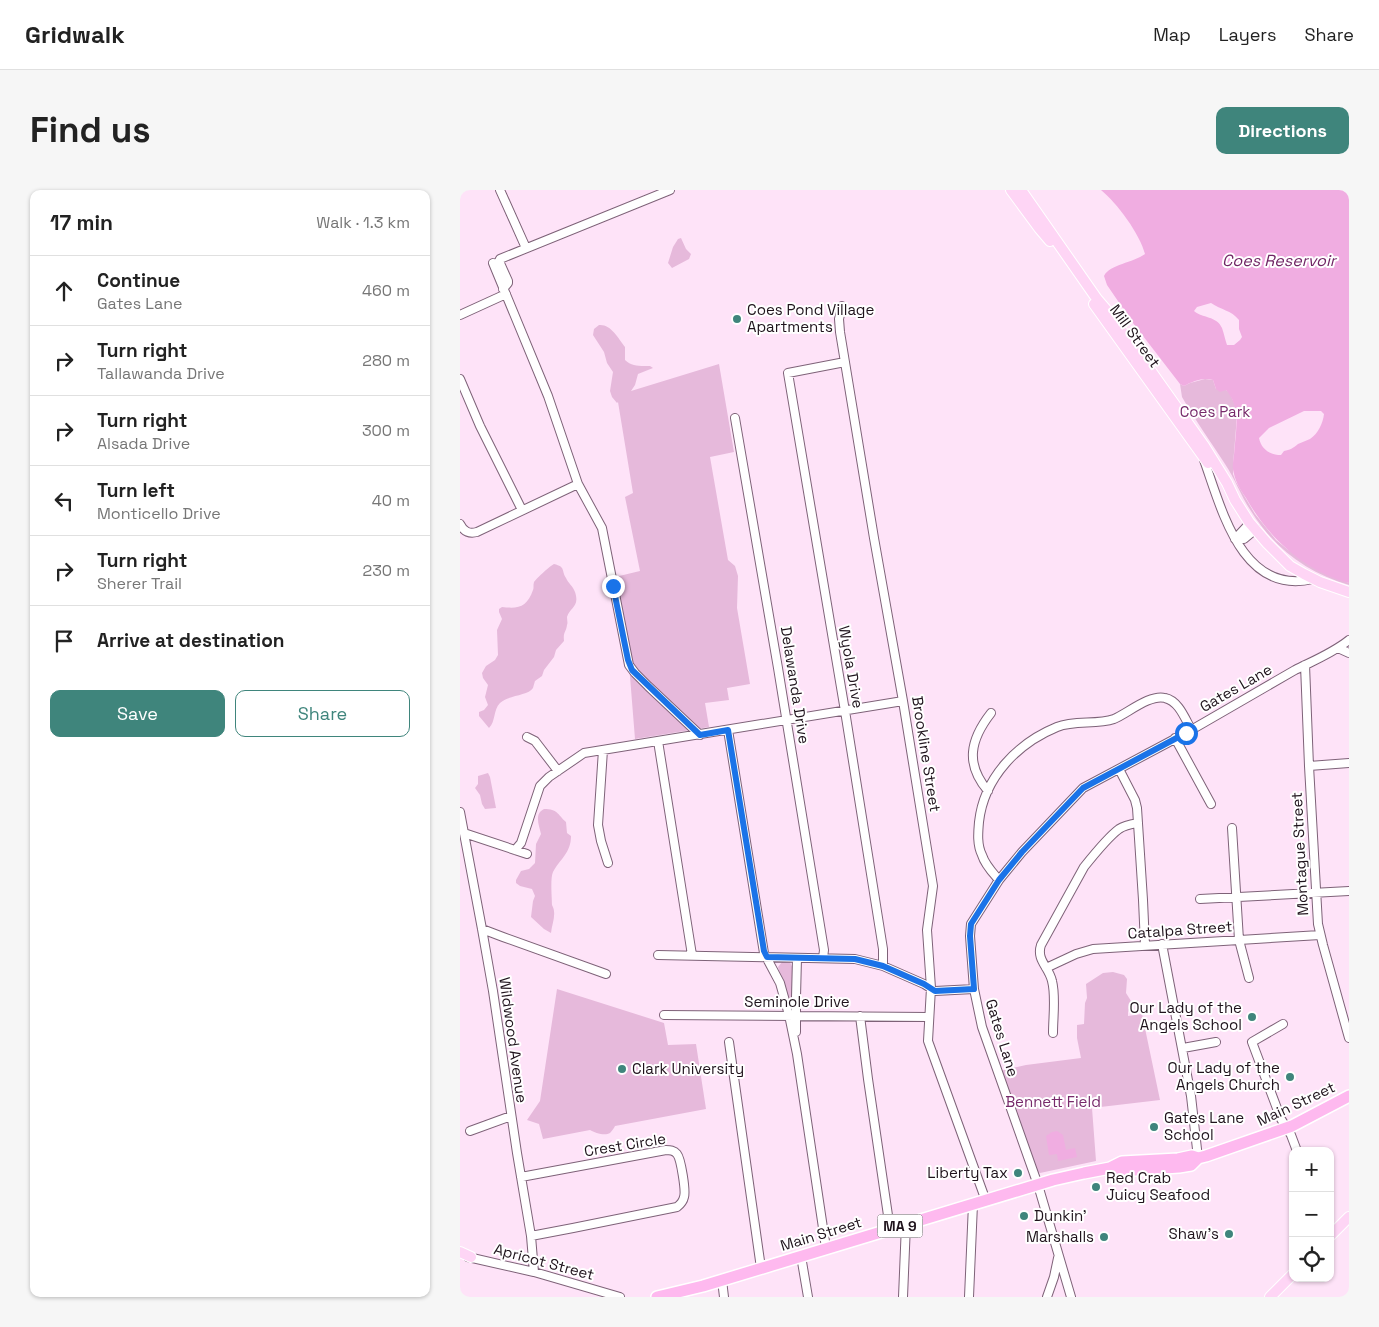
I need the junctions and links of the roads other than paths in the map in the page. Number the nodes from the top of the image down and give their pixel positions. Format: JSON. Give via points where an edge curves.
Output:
{"nodes":[{"id":1,"x":500,"y":190,"type":"edge"},
{"id":2,"x":670,"y":190,"type":"edge"},
{"id":3,"x":1012,"y":190,"type":"edge"},
{"id":4,"x":1021,"y":190,"type":"edge"},
{"id":5,"x":526,"y":248,"type":"junction"},
{"id":6,"x":493,"y":262,"type":"dead end"},
{"id":7,"x":1074,"y":270,"type":"junction"},
{"id":8,"x":505,"y":292,"type":"junction"},
{"id":9,"x":842,"y":306,"type":"dead end"},
{"id":10,"x":460,"y":314,"type":"edge"},
{"id":11,"x":845,"y":362,"type":"junction"},
{"id":12,"x":460,"y":379,"type":"edge"},
{"id":13,"x":735,"y":418,"type":"dead end"},
{"id":14,"x":1202,"y":455,"type":"junction"},
{"id":15,"x":578,"y":484,"type":"junction"},
{"id":16,"x":1235,"y":500,"type":"junction"},
{"id":17,"x":522,"y":510,"type":"junction"},
{"id":18,"x":460,"y":524,"type":"edge"},
{"id":19,"x":1253,"y":526,"type":"junction"},
{"id":20,"x":1235,"y":539,"type":"junction"},
{"id":21,"x":1313,"y":579,"type":"junction"},
{"id":22,"x":1349,"y":592,"type":"edge"},
{"id":23,"x":1349,"y":640,"type":"edge"},
{"id":24,"x":1338,"y":648,"type":"junction"},
{"id":25,"x":1349,"y":653,"type":"edge"},
{"id":26,"x":1304,"y":665,"type":"junction"},
{"id":27,"x":903,"y":701,"type":"junction"},
{"id":28,"x":845,"y":710,"type":"junction"},
{"id":29,"x":991,"y":714,"type":"dead end"},
{"id":30,"x":786,"y":720,"type":"junction"},
{"id":31,"x":1191,"y":729,"type":"junction"},
{"id":32,"x":728,"y":730,"type":"junction"},
{"id":33,"x":700,"y":735,"type":"junction"},
{"id":34,"x":527,"y":737,"type":"dead end"},
{"id":35,"x":1175,"y":738,"type":"junction"},
{"id":36,"x":658,"y":742,"type":"junction"},
{"id":37,"x":603,"y":750,"type":"junction"},
{"id":38,"x":1349,"y":763,"type":"edge"},
{"id":39,"x":1308,"y":766,"type":"junction"},
{"id":40,"x":1119,"y":769,"type":"junction"},
{"id":41,"x":558,"y":770,"type":"junction"},
{"id":42,"x":988,"y":791,"type":"junction"},
{"id":43,"x":1211,"y":804,"type":"dead end"},
{"id":44,"x":460,"y":812,"type":"edge"},
{"id":45,"x":1138,"y":824,"type":"junction"},
{"id":46,"x":1232,"y":828,"type":"dead end"},
{"id":47,"x":464,"y":833,"type":"junction"},
{"id":48,"x":515,"y":850,"type":"junction"},
{"id":49,"x":527,"y":854,"type":"dead end"},
{"id":50,"x":608,"y":863,"type":"dead end"},
{"id":51,"x":999,"y":880,"type":"junction"},
{"id":52,"x":1349,"y":891,"type":"edge"},
{"id":53,"x":1316,"y":892,"type":"junction"},
{"id":54,"x":1236,"y":897,"type":"junction"},
{"id":55,"x":1200,"y":899,"type":"dead end"},
{"id":56,"x":482,"y":929,"type":"junction"},
{"id":57,"x":1320,"y":935,"type":"junction"},
{"id":58,"x":1239,"y":940,"type":"junction"},
{"id":59,"x":1162,"y":944,"type":"junction"},
{"id":60,"x":1145,"y":945,"type":"junction"},
{"id":61,"x":658,"y":955,"type":"dead end"},
{"id":62,"x":692,"y":955,"type":"junction"},
{"id":63,"x":767,"y":957,"type":"junction"},
{"id":64,"x":797,"y":958,"type":"junction"},
{"id":65,"x":823,"y":958,"type":"junction"},
{"id":66,"x":883,"y":966,"type":"junction"},
{"id":67,"x":1046,"y":968,"type":"junction"},
{"id":68,"x":606,"y":974,"type":"dead end"},
{"id":69,"x":1249,"y":978,"type":"dead end"},
{"id":70,"x":931,"y":988,"type":"junction"},
{"id":71,"x":974,"y":989,"type":"junction"},
{"id":72,"x":664,"y":1015,"type":"dead end"},
{"id":73,"x":793,"y":1016,"type":"junction"},
{"id":74,"x":860,"y":1016,"type":"junction"},
{"id":75,"x":929,"y":1017,"type":"junction"},
{"id":76,"x":1282,"y":1024,"type":"dead end"},
{"id":77,"x":1053,"y":1033,"type":"dead end"},
{"id":78,"x":1349,"y":1038,"type":"edge"},
{"id":79,"x":729,"y":1042,"type":"dead end"},
{"id":80,"x":1216,"y":1042,"type":"dead end"},
{"id":81,"x":1183,"y":1048,"type":"junction"},
{"id":82,"x":1349,"y":1096,"type":"edge"},
{"id":83,"x":511,"y":1116,"type":"junction"},
{"id":84,"x":1286,"y":1128,"type":"junction"},
{"id":85,"x":470,"y":1131,"type":"dead end"},
{"id":86,"x":1295,"y":1147,"type":"edge"},
{"id":87,"x":1198,"y":1158,"type":"junction"},
{"id":88,"x":521,"y":1177,"type":"junction"},
{"id":89,"x":1038,"y":1185,"type":"junction"},
{"id":90,"x":986,"y":1201,"type":"junction"},
{"id":91,"x":973,"y":1204,"type":"junction"},
{"id":92,"x":1349,"y":1217,"type":"edge"},
{"id":93,"x":906,"y":1224,"type":"junction"},
{"id":94,"x":890,"y":1229,"type":"junction"},
{"id":95,"x":1334,"y":1230,"type":"edge"},
{"id":96,"x":531,"y":1236,"type":"junction"},
{"id":97,"x":826,"y":1248,"type":"junction"},
{"id":98,"x":460,"y":1254,"type":"edge"},
{"id":99,"x":801,"y":1256,"type":"junction"},
{"id":100,"x":1058,"y":1256,"type":"junction"},
{"id":101,"x":471,"y":1257,"type":"joint"},
{"id":102,"x":761,"y":1268,"type":"junction"},
{"id":103,"x":534,"y":1272,"type":"junction"},
{"id":104,"x":1289,"y":1278,"type":"edge"},
{"id":105,"x":722,"y":1280,"type":"junction"},
{"id":106,"x":590,"y":1289,"type":"junction"},
{"id":107,"x":606,"y":1295,"type":"edge"},
{"id":108,"x":663,"y":1296,"type":"edge"},
{"id":109,"x":596,"y":1297,"type":"edge"},
{"id":110,"x":620,"y":1297,"type":"edge"},
{"id":111,"x":724,"y":1297,"type":"edge"},
{"id":112,"x":808,"y":1297,"type":"edge"},
{"id":113,"x":903,"y":1297,"type":"edge"},
{"id":114,"x":968,"y":1297,"type":"edge"},
{"id":115,"x":1047,"y":1297,"type":"edge"},
{"id":116,"x":1071,"y":1297,"type":"edge"},
{"id":117,"x":1270,"y":1297,"type":"edge"}],
"edges":[{"from":1,"to":5,"type":"street"},
{"from":2,"to":5,"type":"street"},
{"from":3,"to":7,"type":"main road","name":"Mill Street"},
{"from":4,"to":7,"type":"main road","name":"Mill Street"},
{"from":5,"to":8,"type":"street","via":[[499,261],[508,281]]},
{"from":6,"to":8,"type":"street"},
{"from":7,"to":14,"type":"main road","name":"Mill Street","via":[[1089,297]]},
{"from":7,"to":16,"type":"main road","name":"Mill Street","via":[[1143,359],[1204,446]]},
{"from":8,"to":10,"type":"street"},
{"from":8,"to":15,"type":"street","via":[[548,396]]},
{"from":9,"to":11,"type":"street","name":"Brookline Street","via":[[839,318]]},
{"from":11,"to":27,"type":"street","name":"Brookline Street"},
{"from":11,"to":28,"type":"street","name":"Wyola Drive","via":[[788,372]]},
{"from":12,"to":17,"type":"street"},
{"from":13,"to":30,"type":"street","name":"Delawanda Drive"},
{"from":14,"to":16,"type":"main road","name":"Mill Street"},
{"from":14,"to":20,"type":"street"},
{"from":15,"to":17,"type":"street"},
{"from":15,"to":33,"type":"street","via":[[602,530],[629,665]]},
{"from":16,"to":19,"type":"main road","name":"Mill Street"},
{"from":17,"to":18,"type":"street","via":[[478,532],[468,533]]},
{"from":19,"to":20,"type":"street"},
{"from":19,"to":21,"type":"main road","name":"Mill Street","via":[[1290,566]]},
{"from":20,"to":21,"type":"street","via":[[1253,564],[1266,574],[1290,581]]},
{"from":21,"to":22,"type":"main road","name":"Mill Street"},
{"from":23,"to":24,"type":"street","name":"Gates Lane"},
{"from":24,"to":25,"type":"street"},
{"from":24,"to":26,"type":"street","name":"Gates Lane"},
{"from":26,"to":31,"type":"street","name":"Gates Lane"},
{"from":26,"to":39,"type":"street","name":"Montague Street"},
{"from":27,"to":28,"type":"street"},
{"from":27,"to":70,"type":"street","name":"Brookline Street","via":[[933,886],[927,930]]},
{"from":28,"to":30,"type":"street"},
{"from":28,"to":66,"type":"street","name":"Wyola Drive","via":[[883,948]]},
{"from":29,"to":42,"type":"street","via":[[980,730],[973,752],[975,771]]},
{"from":30,"to":32,"type":"street"},
{"from":30,"to":65,"type":"street","name":"Delawanda Drive"},
{"from":31,"to":35,"type":"street","name":"Gates Lane"},
{"from":31,"to":42,"type":"street","via":[[1178,707],[1160,697],[1110,720],[1063,725],[1020,748],[996,775]]},
{"from":32,"to":33,"type":"street"},
{"from":32,"to":63,"type":"street"},
{"from":33,"to":36,"type":"street"},
{"from":34,"to":41,"type":"street","via":[[535,741]]},
{"from":35,"to":40,"type":"street","name":"Gates Lane"},
{"from":35,"to":43,"type":"street"},
{"from":36,"to":37,"type":"street"},
{"from":36,"to":62,"type":"street"},
{"from":37,"to":41,"type":"street","via":[[583,753]]},
{"from":37,"to":50,"type":"street","via":[[598,824]]},
{"from":38,"to":39,"type":"street"},
{"from":39,"to":53,"type":"street","name":"Montague Street"},
{"from":40,"to":45,"type":"street","via":[[1137,805]]},
{"from":40,"to":51,"type":"street","name":"Gates Lane","via":[[1083,788]]},
{"from":41,"to":48,"type":"street","via":[[540,786],[521,842]]},
{"from":42,"to":51,"type":"street","via":[[982,804],[979,845],[983,859]]},
{"from":44,"to":47,"type":"street","name":"Wildwood Avenue"},
{"from":45,"to":60,"type":"street"},
{"from":45,"to":67,"type":"street","via":[[1119,830],[1084,867],[1041,945],[1040,958]]},
{"from":46,"to":54,"type":"street"},
{"from":47,"to":48,"type":"street"},
{"from":47,"to":56,"type":"street","name":"Wildwood Avenue"},
{"from":48,"to":49,"type":"street"},
{"from":51,"to":71,"type":"street","name":"Gates Lane","via":[[971,927]]},
{"from":52,"to":53,"type":"street"},
{"from":53,"to":54,"type":"street"},
{"from":53,"to":57,"type":"street","name":"Montague Street"},
{"from":54,"to":55,"type":"street"},
{"from":54,"to":58,"type":"street"},
{"from":56,"to":68,"type":"street"},
{"from":56,"to":83,"type":"street","name":"Wildwood Avenue"},
{"from":57,"to":58,"type":"street","name":"Catalpa Street"},
{"from":57,"to":78,"type":"street","name":"Montague Street"},
{"from":58,"to":59,"type":"street","name":"Catalpa Street"},
{"from":58,"to":69,"type":"street"},
{"from":59,"to":60,"type":"street","name":"Catalpa Street"},
{"from":59,"to":81,"type":"street"},
{"from":60,"to":67,"type":"street","name":"Catalpa Street","via":[[1086,951]]},
{"from":61,"to":62,"type":"street"},
{"from":62,"to":63,"type":"street"},
{"from":63,"to":64,"type":"street"},
{"from":63,"to":73,"type":"street"},
{"from":64,"to":65,"type":"street"},
{"from":64,"to":73,"type":"street"},
{"from":65,"to":66,"type":"street","via":[[855,959]]},
{"from":66,"to":70,"type":"street"},
{"from":67,"to":77,"type":"street","via":[[1053,986]]},
{"from":70,"to":71,"type":"street","via":[[935,991]]},
{"from":70,"to":75,"type":"street","name":"Brookline Street"},
{"from":71,"to":89,"type":"street","name":"Gates Lane","via":[[985,1038]]},
{"from":72,"to":73,"type":"street","name":"Seminole Drive"},
{"from":73,"to":74,"type":"street","name":"Seminole Drive"},
{"from":73,"to":97,"type":"street"},
{"from":74,"to":75,"type":"street","name":"Seminole Drive"},
{"from":74,"to":94,"type":"street"},
{"from":75,"to":90,"type":"street","name":"Brookline Street","via":[[928,1041]]},
{"from":76,"to":84,"type":"street","via":[[1252,1042]]},
{"from":79,"to":102,"type":"street"},
{"from":80,"to":81,"type":"street"},
{"from":81,"to":87,"type":"street"},
{"from":82,"to":84,"type":"highway","name":"Main Street","number":"MA 9"},
{"from":83,"to":85,"type":"street"},
{"from":83,"to":88,"type":"street","name":"Wildwood Avenue"},
{"from":84,"to":86,"type":"street"},
{"from":84,"to":87,"type":"highway","name":"Main Street","number":"MA 9"},
{"from":87,"to":89,"type":"highway","name":"Main Street","number":"MA 9","via":[[1192,1165],[1120,1172],[1110,1168]]},
{"from":88,"to":96,"type":"street","name":"Wildwood Avenue"},
{"from":88,"to":96,"type":"street","name":"Crest Circle","via":[[666,1150],[675,1152],[679,1160],[684,1196],[677,1207]]},
{"from":89,"to":90,"type":"highway","name":"Main Street","number":"MA 9"},
{"from":89,"to":100,"type":"street","name":"Gates Lane"},
{"from":90,"to":91,"type":"highway","name":"Main Street","number":"MA 9"},
{"from":91,"to":93,"type":"highway","name":"Main Street","number":"MA 9"},
{"from":91,"to":114,"type":"street"},
{"from":92,"to":95,"type":"main road"},
{"from":93,"to":94,"type":"highway","name":"Main Street","number":"MA 9"},
{"from":93,"to":113,"type":"street"},
{"from":94,"to":97,"type":"highway","name":"Main Street","number":"MA 9"},
{"from":96,"to":103,"type":"street","name":"Wildwood Avenue"},
{"from":97,"to":99,"type":"highway","name":"Main Street","number":"MA 9"},
{"from":98,"to":101,"type":"main road"},
{"from":99,"to":102,"type":"highway","name":"Main Street","number":"MA 9"},
{"from":99,"to":112,"type":"street"},
{"from":100,"to":115,"type":"street"},
{"from":100,"to":116,"type":"street","name":"Gates Lane"},
{"from":101,"to":103,"type":"street","name":"Apricot Street"},
{"from":102,"to":105,"type":"highway","name":"Main Street","number":"MA 9"},
{"from":103,"to":106,"type":"street","name":"Apricot Street"},
{"from":104,"to":117,"type":"main road"},
{"from":105,"to":108,"type":"highway","name":"Main Street","number":"MA 9"},
{"from":105,"to":111,"type":"street"},
{"from":106,"to":107,"type":"street","name":"Apricot Street"},
{"from":106,"to":109,"type":"street"},
{"from":107,"to":110,"type":"street","name":"Apricot Street"}]}
